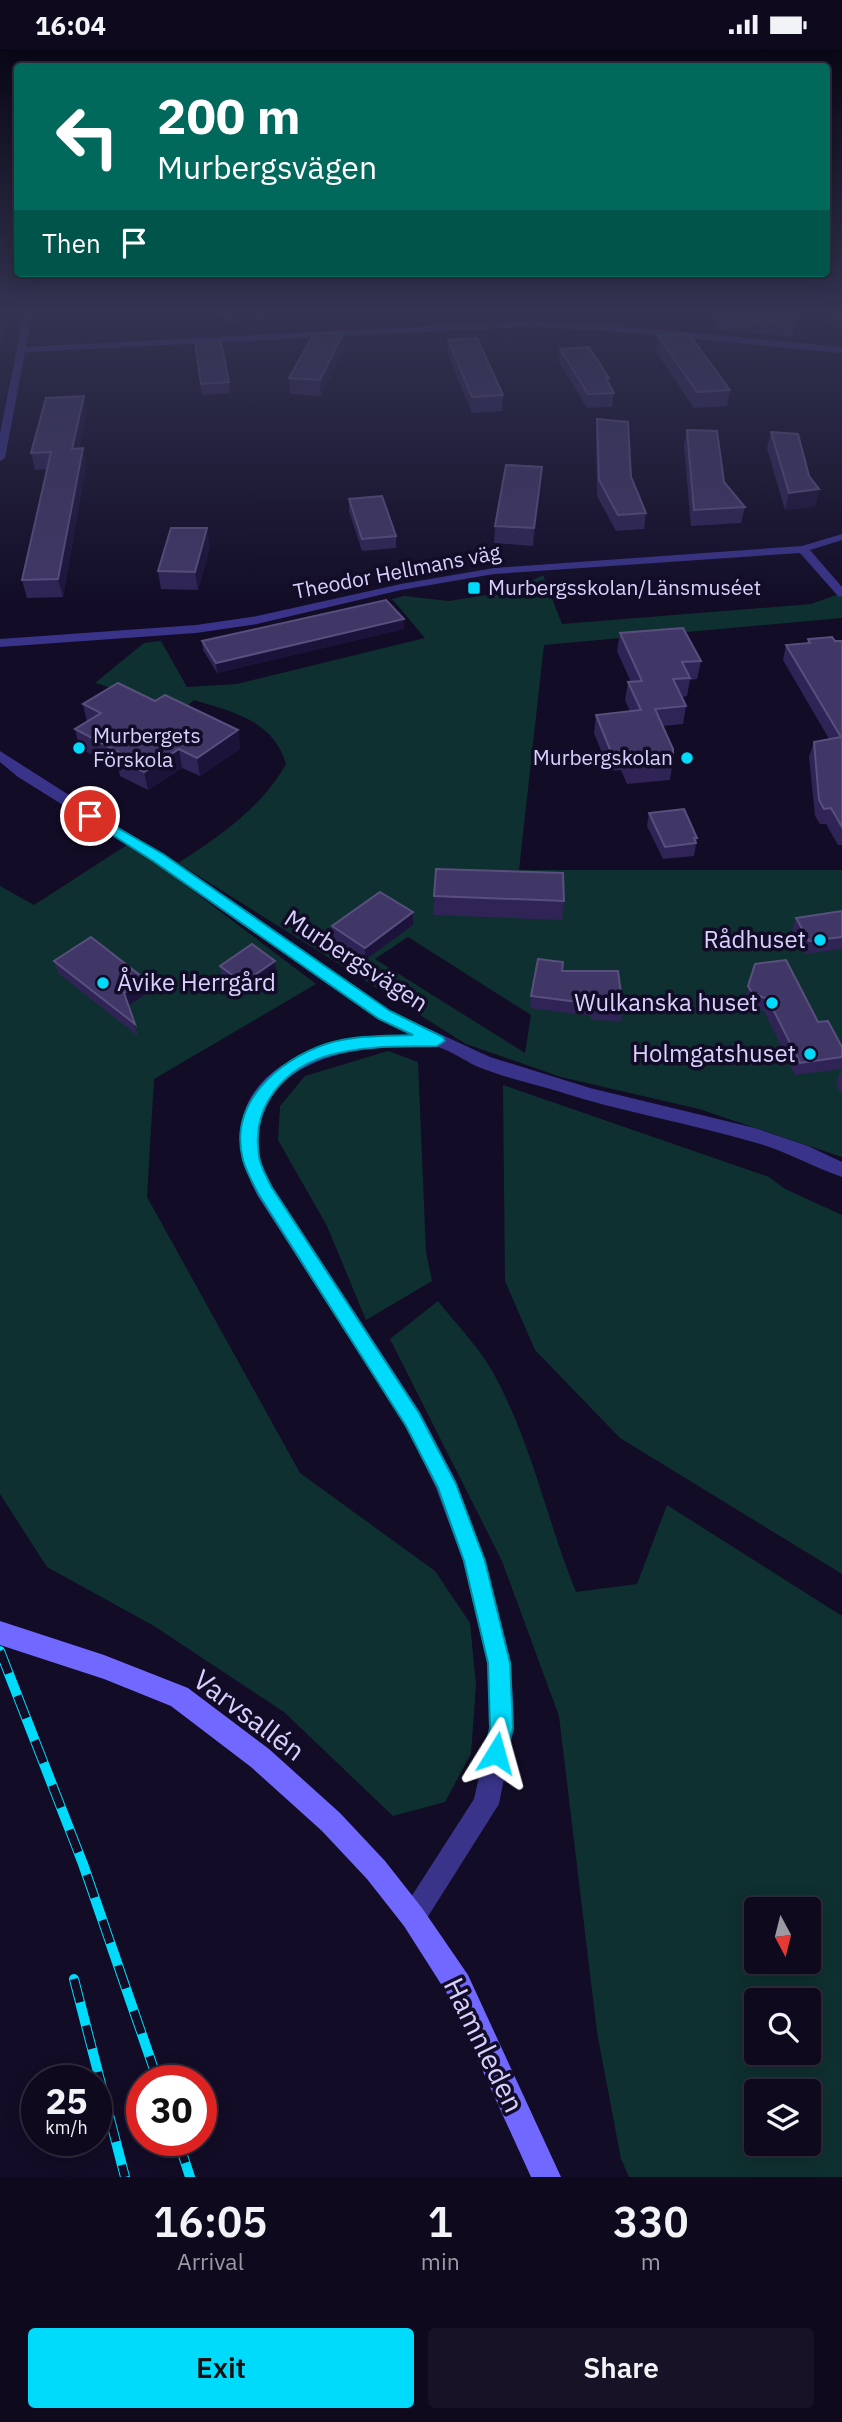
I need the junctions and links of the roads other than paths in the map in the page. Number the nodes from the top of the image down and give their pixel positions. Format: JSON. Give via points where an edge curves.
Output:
{"nodes":[{"id":1,"x":9,"y":408,"type":"edge"},
{"id":2,"x":1,"y":446,"type":"edge"},
{"id":3,"x":0,"y":457,"type":"edge"},
{"id":4,"x":842,"y":537,"type":"edge"},
{"id":5,"x":803,"y":549,"type":"junction"},
{"id":6,"x":842,"y":594,"type":"edge"},
{"id":7,"x":0,"y":643,"type":"edge"},
{"id":8,"x":0,"y":755,"type":"edge"},
{"id":9,"x":437,"y":1041,"type":"junction"},
{"id":10,"x":842,"y":1170,"type":"edge"},
{"id":11,"x":0,"y":1633,"type":"edge"},
{"id":12,"x":413,"y":1917,"type":"junction"},
{"id":13,"x":545,"y":2177,"type":"edge"}],
"edges":[{"from":1,"to":2,"type":"street"},
{"from":2,"to":3,"type":"street"},
{"from":4,"to":5,"type":"street","name":"Theodor Hellmans väg"},
{"from":5,"to":6,"type":"street"},
{"from":5,"to":7,"type":"street","name":"Theodor Hellmans väg","via":[[494,571],[208,628]]},
{"from":8,"to":9,"type":"street","name":"Murbergsvägen","via":[[158,857],[384,1015]]},
{"from":9,"to":10,"type":"street","name":"Murbergsvägen","via":[[517,1074],[755,1135]]},
{"from":9,"to":12,"type":"street","via":[[375,1041],[330,1049],[296,1064],[272,1082],[256,1105],[250,1131],[251,1159],[264,1190],[412,1419],[446,1484],[474,1561],[499,1663],[502,1728],[486,1804]]},
{"from":11,"to":12,"type":"street","name":"Varvsallén","via":[[179,1697],[260,1758],[331,1822]]},
{"from":12,"to":13,"type":"street","name":"Hamnleden","via":[[458,1985]]}]}
